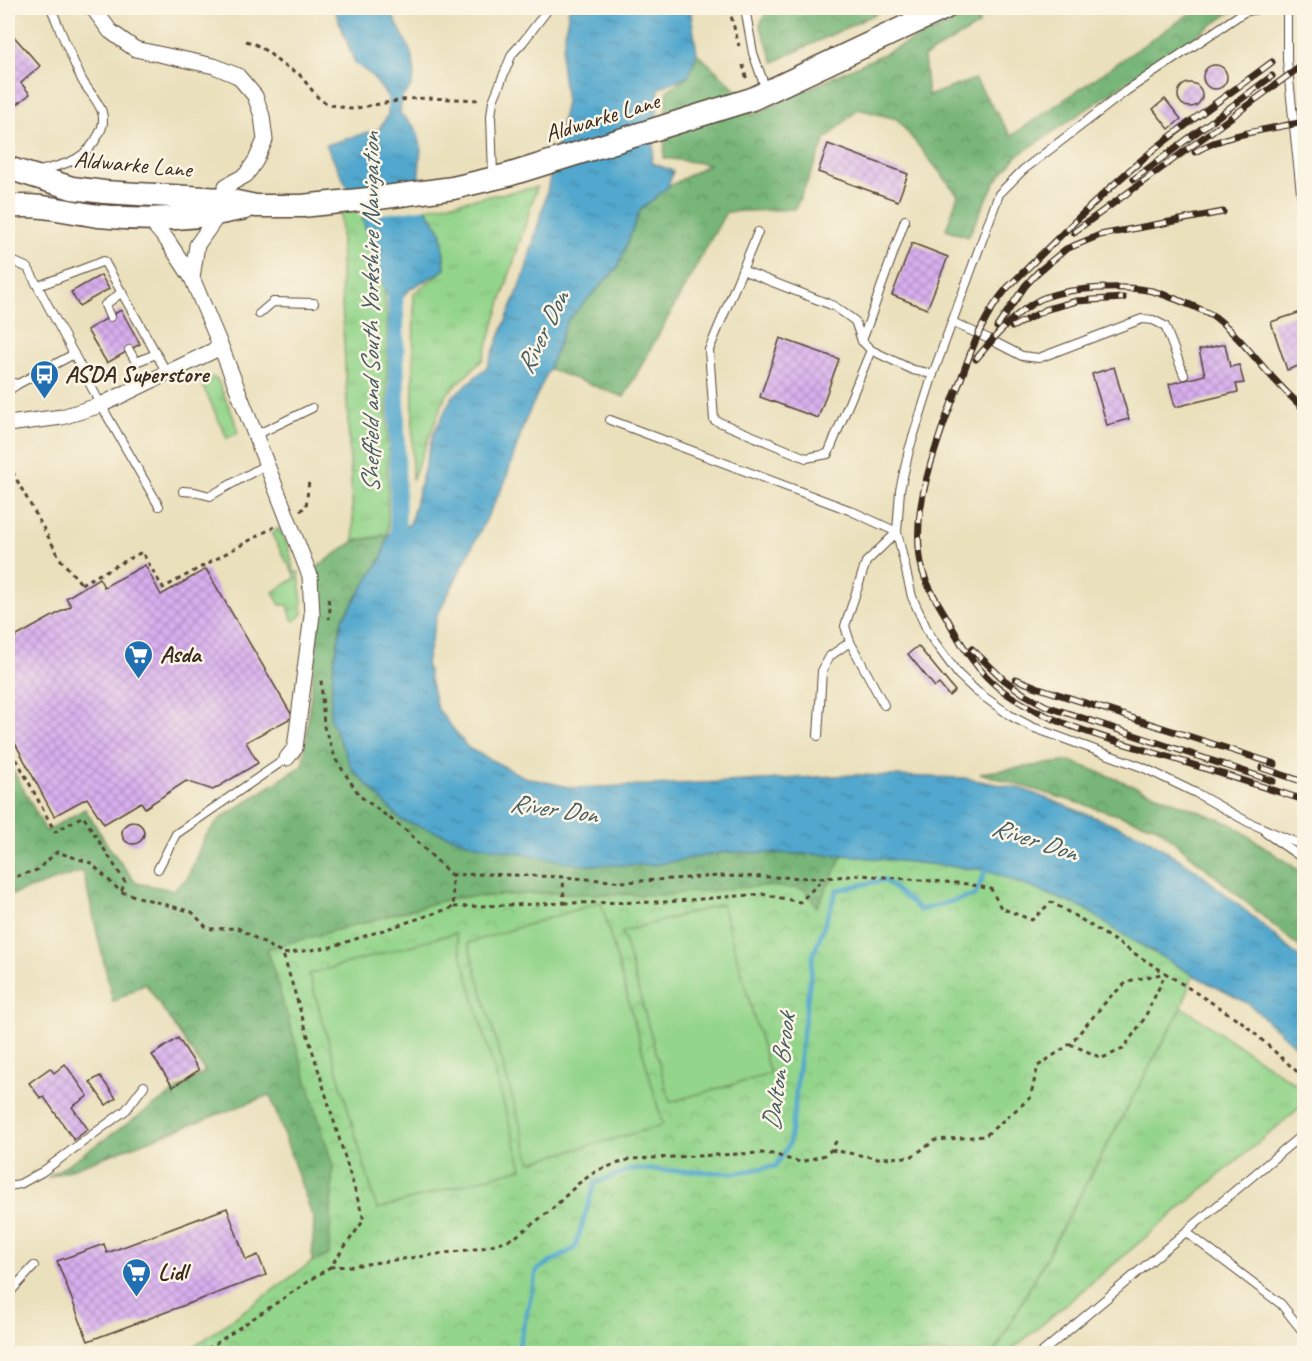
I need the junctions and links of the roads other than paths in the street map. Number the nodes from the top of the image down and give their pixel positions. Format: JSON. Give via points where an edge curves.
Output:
{"nodes":[{"id":1,"x":51,"y":8,"type":"edge"},
{"id":2,"x":93,"y":8,"type":"edge"},
{"id":3,"x":549,"y":8,"type":"edge"},
{"id":4,"x":745,"y":8,"type":"edge"},
{"id":5,"x":945,"y":8,"type":"edge"},
{"id":6,"x":1262,"y":8,"type":"edge"},
{"id":7,"x":1287,"y":8,"type":"edge"},
{"id":8,"x":759,"y":95,"type":"junction"},
{"id":9,"x":1305,"y":134,"type":"edge"},
{"id":10,"x":1295,"y":135,"type":"junction"},
{"id":11,"x":16,"y":171,"type":"edge"},
{"id":12,"x":501,"y":176,"type":"junction"},
{"id":13,"x":1305,"y":205,"type":"edge"},
{"id":14,"x":8,"y":207,"type":"edge"},
{"id":15,"x":220,"y":207,"type":"junction"},
{"id":16,"x":148,"y":218,"type":"junction"},
{"id":17,"x":905,"y":220,"type":"dead end"},
{"id":18,"x":758,"y":232,"type":"dead end"},
{"id":19,"x":8,"y":262,"type":"edge"},
{"id":20,"x":742,"y":270,"type":"junction"},
{"id":21,"x":192,"y":278,"type":"junction"},
{"id":22,"x":38,"y":286,"type":"junction"},
{"id":23,"x":122,"y":292,"type":"junction"},
{"id":24,"x":314,"y":303,"type":"dead end"},
{"id":25,"x":259,"y":314,"type":"dead end"},
{"id":26,"x":110,"y":317,"type":"dead end"},
{"id":27,"x":952,"y":322,"type":"junction"},
{"id":28,"x":862,"y":341,"type":"junction"},
{"id":29,"x":221,"y":347,"type":"junction"},
{"id":30,"x":129,"y":350,"type":"dead end"},
{"id":31,"x":871,"y":350,"type":"junction"},
{"id":32,"x":74,"y":354,"type":"junction"},
{"id":33,"x":156,"y":354,"type":"junction"},
{"id":34,"x":167,"y":373,"type":"junction"},
{"id":35,"x":933,"y":374,"type":"junction"},
{"id":36,"x":1184,"y":375,"type":"dead end"},
{"id":37,"x":8,"y":382,"type":"edge"},
{"id":38,"x":18,"y":384,"type":"junction"},
{"id":39,"x":8,"y":391,"type":"edge"},
{"id":40,"x":101,"y":405,"type":"junction"},
{"id":41,"x":312,"y":408,"type":"dead end"},
{"id":42,"x":610,"y":420,"type":"dead end"},
{"id":43,"x":8,"y":424,"type":"edge"},
{"id":44,"x":256,"y":435,"type":"junction"},
{"id":45,"x":267,"y":464,"type":"junction"},
{"id":46,"x":183,"y":491,"type":"dead end"},
{"id":47,"x":159,"y":506,"type":"dead end"},
{"id":48,"x":897,"y":532,"type":"junction"},
{"id":49,"x":850,"y":642,"type":"junction"},
{"id":50,"x":884,"y":705,"type":"dead end"},
{"id":51,"x":818,"y":736,"type":"dead end"},
{"id":52,"x":288,"y":758,"type":"joint"},
{"id":53,"x":1248,"y":822,"type":"junction"},
{"id":54,"x":1305,"y":846,"type":"edge"},
{"id":55,"x":1305,"y":859,"type":"edge"},
{"id":56,"x":158,"y":869,"type":"dead end"},
{"id":57,"x":144,"y":1086,"type":"dead end"},
{"id":58,"x":1305,"y":1133,"type":"edge"},
{"id":59,"x":8,"y":1186,"type":"edge"},
{"id":60,"x":1186,"y":1232,"type":"junction"},
{"id":61,"x":34,"y":1266,"type":"dead end"},
{"id":62,"x":8,"y":1292,"type":"edge"},
{"id":63,"x":1305,"y":1333,"type":"edge"},
{"id":64,"x":1040,"y":1353,"type":"edge"}],
"edges":[{"from":1,"to":11,"type":"lane","via":[[83,82],[98,103],[103,128],[94,144],[68,164]]},
{"from":2,"to":15,"type":"street","via":[[110,30],[135,49],[214,66],[238,76],[255,96],[265,140],[246,175],[226,186]]},
{"from":3,"to":12,"type":"lane","via":[[512,54],[493,101],[491,122]]},
{"from":4,"to":8,"type":"lane"},
{"from":5,"to":8,"type":"main road","name":"Aldwarke Lane"},
{"from":6,"to":27,"type":"lane","via":[[1244,12],[1126,91],[1023,170],[999,194]]},
{"from":7,"to":10,"type":"lane","via":[[1287,60]]},
{"from":8,"to":12,"type":"main road","name":"Aldwarke Lane"},
{"from":9,"to":10,"type":"lane"},
{"from":10,"to":13,"type":"lane"},
{"from":11,"to":15,"type":"main road","name":"Aldwarke Lane","via":[[72,188]]},
{"from":12,"to":15,"type":"main road","name":"Aldwarke Lane","via":[[453,188],[378,198],[302,206]]},
{"from":14,"to":16,"type":"main road","name":"Aldwarke Lane"},
{"from":15,"to":16,"type":"main road","name":"Aldwarke Lane","via":[[197,217]]},
{"from":15,"to":21,"type":"street","via":[[197,245]]},
{"from":16,"to":21,"type":"street"},
{"from":17,"to":28,"type":"lane"},
{"from":18,"to":20,"type":"lane"},
{"from":19,"to":22,"type":"lane","via":[[28,268]]},
{"from":20,"to":28,"type":"lane","via":[[834,306],[855,321]]},
{"from":20,"to":31,"type":"lane","via":[[709,350],[714,420],[806,458],[828,454]]},
{"from":21,"to":29,"type":"street"},
{"from":22,"to":23,"type":"lane","via":[[104,261]]},
{"from":22,"to":32,"type":"lane"},
{"from":23,"to":26,"type":"lane","via":[[105,304]]},
{"from":23,"to":33,"type":"lane"},
{"from":24,"to":25,"type":"lane","via":[[273,302]]},
{"from":27,"to":35,"type":"lane"},
{"from":27,"to":36,"type":"lane","via":[[1022,356],[1039,358],[1142,319],[1152,320],[1165,326]]},
{"from":28,"to":31,"type":"lane"},
{"from":29,"to":34,"type":"street"},
{"from":29,"to":44,"type":"street"},
{"from":30,"to":33,"type":"lane","via":[[136,362]]},
{"from":31,"to":35,"type":"lane","via":[[913,370]]},
{"from":32,"to":38,"type":"lane"},
{"from":32,"to":40,"type":"lane"},
{"from":33,"to":34,"type":"lane"},
{"from":34,"to":40,"type":"street"},
{"from":35,"to":48,"type":"lane","via":[[909,450],[900,490]]},
{"from":37,"to":38,"type":"lane"},
{"from":38,"to":39,"type":"lane"},
{"from":40,"to":43,"type":"street","via":[[62,417]]},
{"from":40,"to":47,"type":"lane"},
{"from":41,"to":44,"type":"lane"},
{"from":42,"to":48,"type":"lane","via":[[849,510]]},
{"from":44,"to":45,"type":"street"},
{"from":45,"to":46,"type":"lane","via":[[210,496]]},
{"from":45,"to":52,"type":"street","via":[[310,576],[312,615],[295,748]]},
{"from":48,"to":49,"type":"lane","via":[[866,562],[845,626]]},
{"from":48,"to":53,"type":"lane","via":[[912,597],[930,636],[976,691],[1032,727],[1142,768]]},
{"from":49,"to":50,"type":"lane"},
{"from":49,"to":51,"type":"lane","via":[[830,656],[822,671]]},
{"from":52,"to":56,"type":"lane","via":[[176,834]]},
{"from":53,"to":54,"type":"lane"},
{"from":53,"to":55,"type":"lane"},
{"from":57,"to":59,"type":"lane","via":[[126,1110],[42,1172]]},
{"from":58,"to":60,"type":"lane"},
{"from":60,"to":63,"type":"lane","via":[[1281,1304]]},
{"from":60,"to":64,"type":"lane"},
{"from":61,"to":62,"type":"lane"}]}
